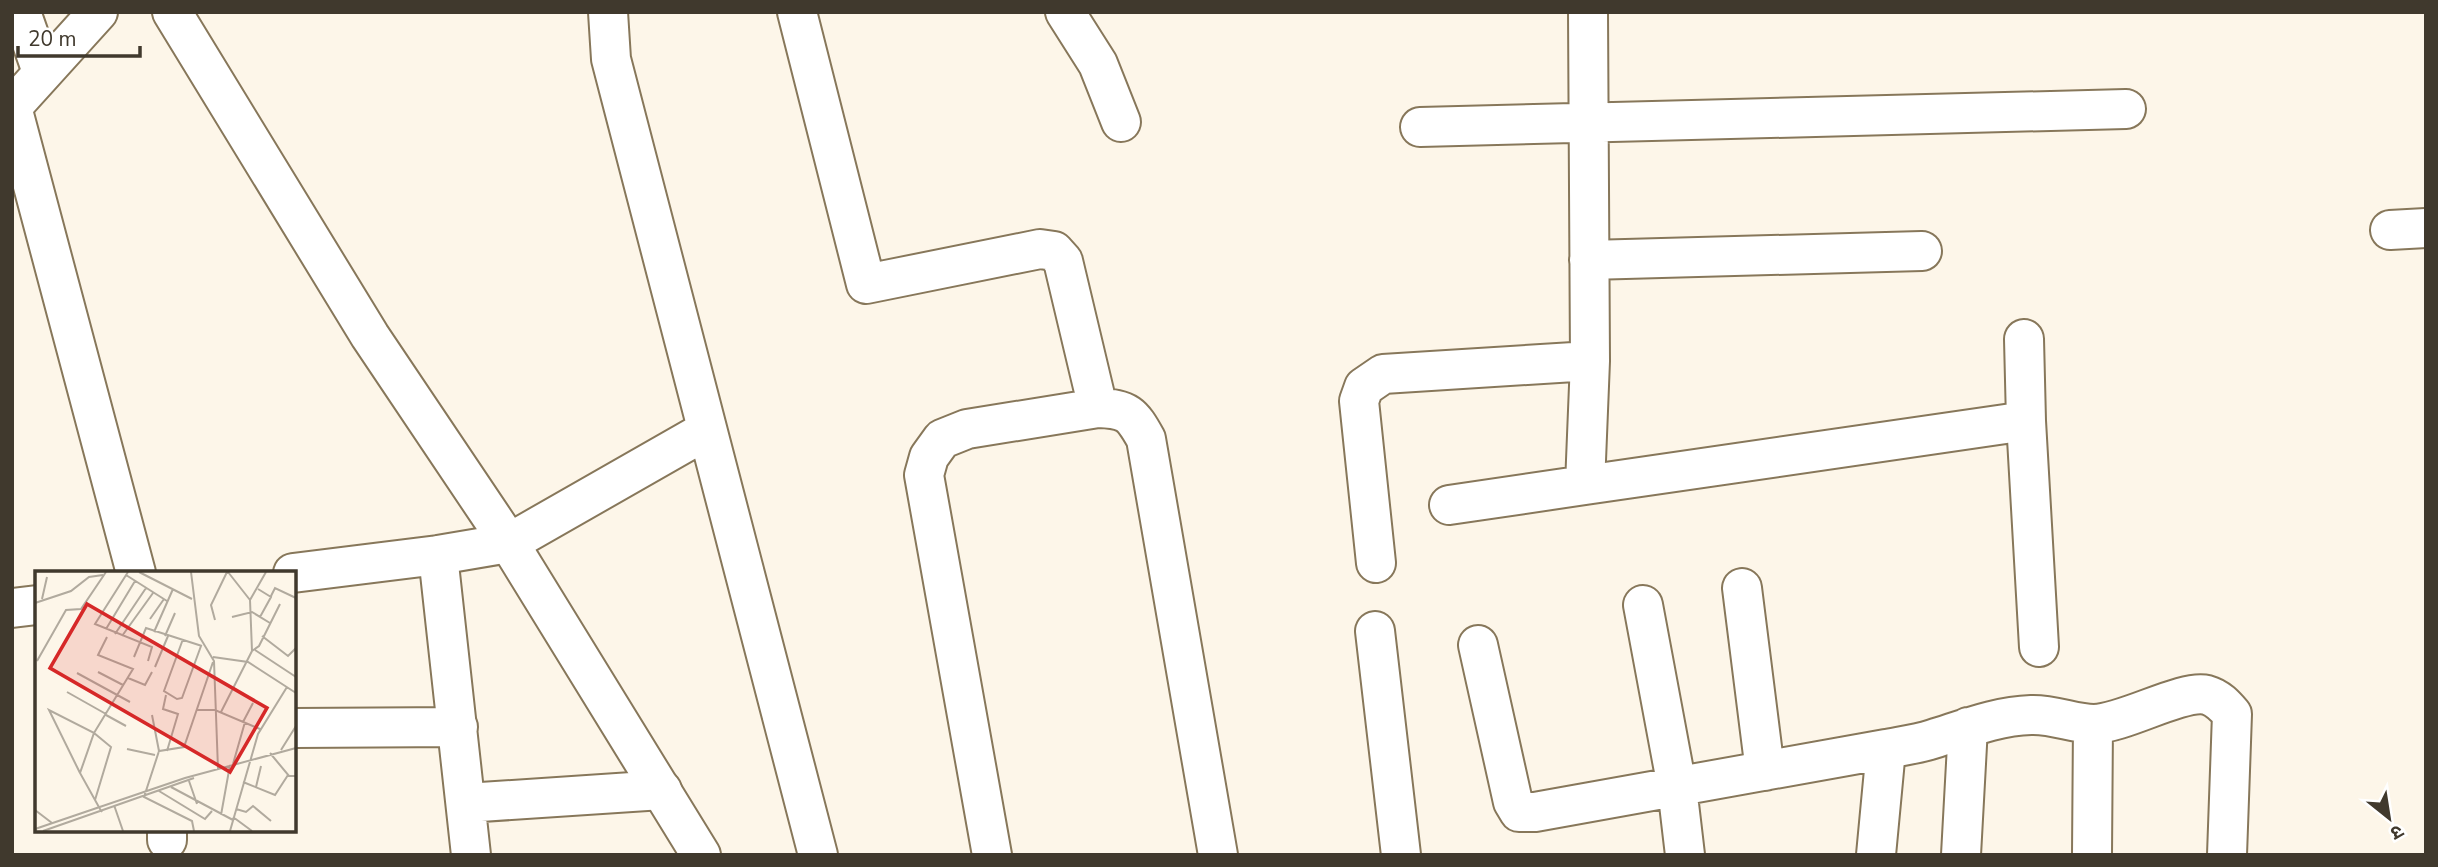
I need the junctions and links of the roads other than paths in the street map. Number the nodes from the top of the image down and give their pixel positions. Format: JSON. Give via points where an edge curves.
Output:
{"nodes":[{"id":1,"x":21,"y":12,"type":"edge"},
{"id":2,"x":98,"y":12,"type":"edge"},
{"id":3,"x":172,"y":12,"type":"edge"},
{"id":4,"x":608,"y":12,"type":"edge"},
{"id":5,"x":797,"y":12,"type":"edge"},
{"id":6,"x":1065,"y":12,"type":"edge"},
{"id":7,"x":1588,"y":12,"type":"edge"},
{"id":8,"x":42,"y":72,"type":"junction"},
{"id":9,"x":12,"y":107,"type":"edge"},
{"id":10,"x":2126,"y":109,"type":"dead end"},
{"id":11,"x":1121,"y":122,"type":"dead end"},
{"id":12,"x":1589,"y":123,"type":"junction"},
{"id":13,"x":1420,"y":127,"type":"dead end"},
{"id":14,"x":1922,"y":251,"type":"dead end"},
{"id":15,"x":1589,"y":260,"type":"junction"},
{"id":16,"x":2024,"y":339,"type":"dead end"},
{"id":17,"x":1590,"y":361,"type":"junction"},
{"id":18,"x":1098,"y":408,"type":"junction"},
{"id":19,"x":2026,"y":421,"type":"junction"},
{"id":20,"x":707,"y":430,"type":"junction"},
{"id":21,"x":1585,"y":485,"type":"junction"},
{"id":22,"x":1450,"y":505,"type":"dead end"},
{"id":23,"x":509,"y":543,"type":"junction"},
{"id":24,"x":438,"y":555,"type":"junction"},
{"id":25,"x":1376,"y":563,"type":"dead end"},
{"id":26,"x":135,"y":571,"type":"edge"},
{"id":27,"x":296,"y":573,"type":"edge"},
{"id":28,"x":1742,"y":588,"type":"dead end"},
{"id":29,"x":35,"y":605,"type":"edge"},
{"id":30,"x":1643,"y":605,"type":"dead end"},
{"id":31,"x":12,"y":608,"type":"edge"},
{"id":32,"x":1375,"y":631,"type":"dead end"},
{"id":33,"x":1478,"y":645,"type":"dead end"},
{"id":34,"x":2039,"y":648,"type":"dead end"},
{"id":35,"x":2093,"y":724,"type":"junction"},
{"id":36,"x":457,"y":727,"type":"junction"},
{"id":37,"x":1968,"y":727,"type":"junction"},
{"id":38,"x":296,"y":728,"type":"edge"},
{"id":39,"x":1886,"y":749,"type":"junction"},
{"id":40,"x":1765,"y":771,"type":"junction"},
{"id":41,"x":1677,"y":788,"type":"junction"},
{"id":42,"x":662,"y":790,"type":"junction"},
{"id":43,"x":466,"y":803,"type":"junction"},
{"id":44,"x":471,"y":855,"type":"edge"},
{"id":45,"x":701,"y":855,"type":"edge"},
{"id":46,"x":818,"y":855,"type":"edge"},
{"id":47,"x":992,"y":855,"type":"edge"},
{"id":48,"x":1218,"y":855,"type":"edge"},
{"id":49,"x":1401,"y":855,"type":"edge"},
{"id":50,"x":1685,"y":855,"type":"edge"},
{"id":51,"x":1877,"y":855,"type":"edge"},
{"id":52,"x":1961,"y":855,"type":"edge"},
{"id":53,"x":2092,"y":855,"type":"edge"},
{"id":54,"x":2227,"y":855,"type":"edge"}],
"edges":[{"from":1,"to":8,"type":"street"},
{"from":2,"to":8,"type":"street"},
{"from":3,"to":23,"type":"street","via":[[370,336]]},
{"from":4,"to":20,"type":"street","via":[[611,59]]},
{"from":5,"to":18,"type":"street","via":[[866,284],[1040,248],[1054,251],[1063,261]]},
{"from":6,"to":11,"type":"street","via":[[1098,64]]},
{"from":7,"to":12,"type":"street"},
{"from":8,"to":9,"type":"street"},
{"from":9,"to":26,"type":"street"},
{"from":10,"to":12,"type":"street"},
{"from":12,"to":13,"type":"street"},
{"from":12,"to":15,"type":"street"},
{"from":14,"to":15,"type":"street"},
{"from":15,"to":17,"type":"street"},
{"from":16,"to":19,"type":"street"},
{"from":17,"to":21,"type":"street"},
{"from":17,"to":25,"type":"street","via":[[1383,374],[1364,387],[1359,401]]},
{"from":18,"to":47,"type":"street","via":[[967,429],[943,439],[929,457],[924,475]]},
{"from":18,"to":48,"type":"street","via":[[1119,409],[1133,416],[1146,439]]},
{"from":19,"to":21,"type":"street"},
{"from":19,"to":34,"type":"street"},
{"from":20,"to":23,"type":"street"},
{"from":20,"to":46,"type":"street"},
{"from":21,"to":22,"type":"street"},
{"from":23,"to":24,"type":"street"},
{"from":23,"to":42,"type":"street"},
{"from":24,"to":27,"type":"street"},
{"from":24,"to":36,"type":"street"},
{"from":28,"to":40,"type":"street"},
{"from":29,"to":31,"type":"street"},
{"from":30,"to":41,"type":"street"},
{"from":32,"to":49,"type":"street"},
{"from":33,"to":41,"type":"street","via":[[1519,812]]},
{"from":35,"to":37,"type":"street","via":[[2032,714]]},
{"from":35,"to":53,"type":"street"},
{"from":35,"to":54,"type":"street","via":[[2192,695],[2219,700],[2232,714]]},
{"from":36,"to":38,"type":"street"},
{"from":36,"to":43,"type":"street"},
{"from":37,"to":39,"type":"street"},
{"from":37,"to":52,"type":"street"},
{"from":39,"to":40,"type":"street"},
{"from":39,"to":51,"type":"street"},
{"from":40,"to":41,"type":"street"},
{"from":41,"to":50,"type":"street"},
{"from":42,"to":43,"type":"street"},
{"from":42,"to":45,"type":"street"},
{"from":43,"to":44,"type":"street"}]}
